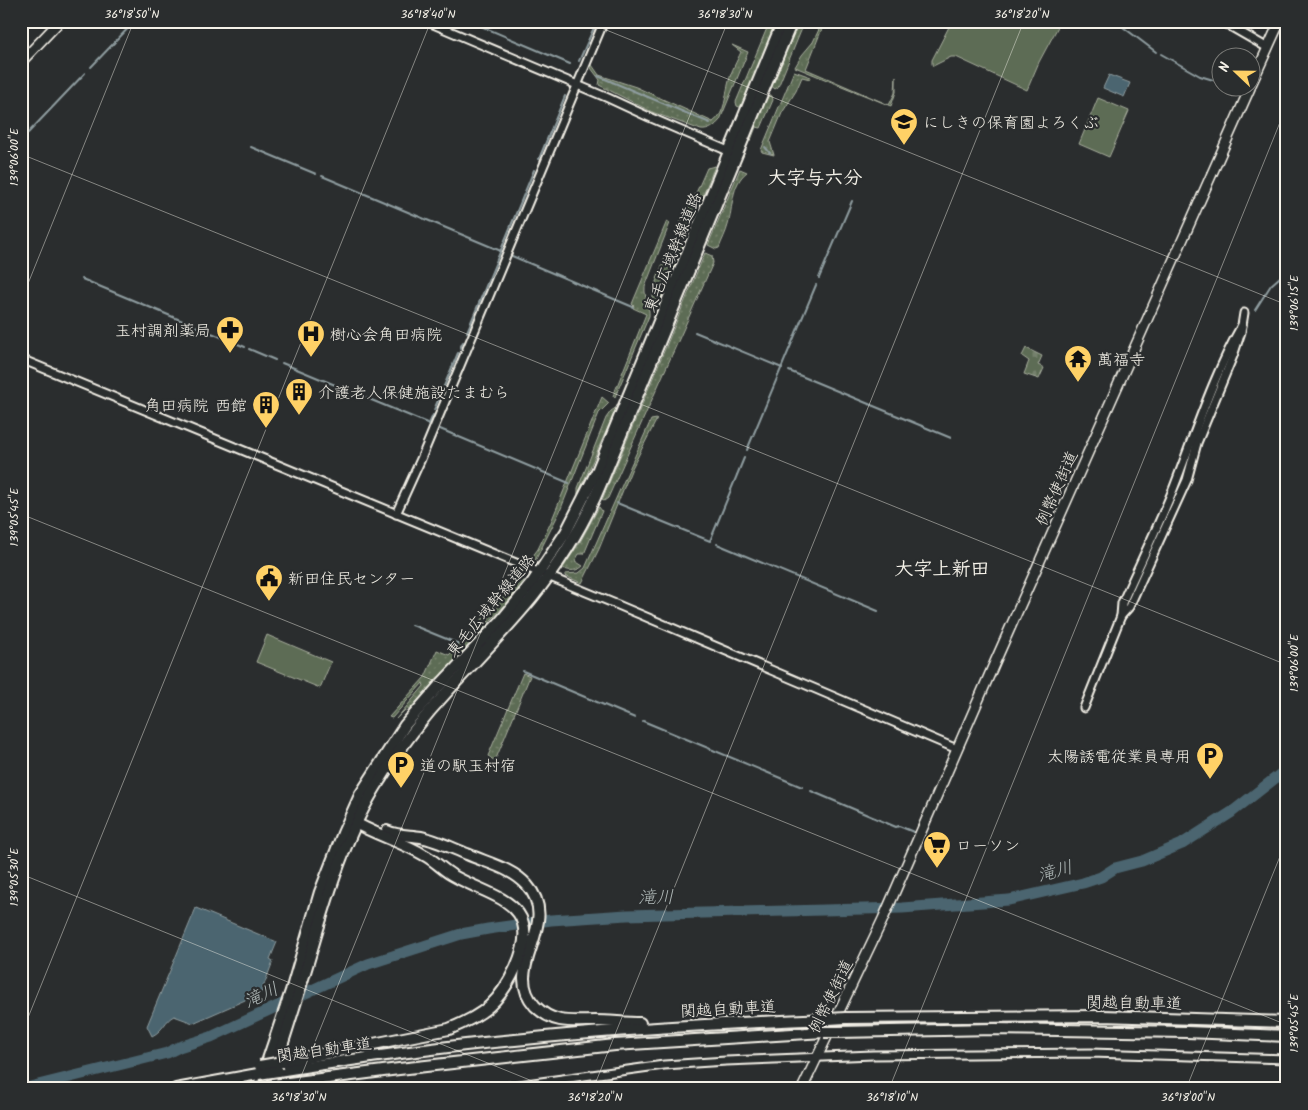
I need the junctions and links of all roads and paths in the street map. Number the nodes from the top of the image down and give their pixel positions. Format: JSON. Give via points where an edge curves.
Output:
{"nodes":[{"id":1,"x":60,"y":21,"type":"edge"},
{"id":2,"x":426,"y":21,"type":"edge"},
{"id":3,"x":604,"y":21,"type":"edge"},
{"id":4,"x":783,"y":21,"type":"edge"},
{"id":5,"x":792,"y":21,"type":"edge"},
{"id":6,"x":1221,"y":21,"type":"edge"},
{"id":7,"x":1280,"y":21,"type":"edge"},
{"id":8,"x":1268,"y":48,"type":"junction"},
{"id":9,"x":21,"y":62,"type":"edge"},
{"id":10,"x":1260,"y":65,"type":"edge"},
{"id":11,"x":578,"y":85,"type":"junction"},
{"id":12,"x":1245,"y":98,"type":"edge"},
{"id":13,"x":733,"y":153,"type":"junction"},
{"id":14,"x":1244,"y":313,"type":"dead end"},
{"id":15,"x":21,"y":359,"type":"edge"},
{"id":16,"x":396,"y":514,"type":"junction"},
{"id":17,"x":544,"y":575,"type":"junction"},
{"id":18,"x":1084,"y":708,"type":"dead end"},
{"id":19,"x":957,"y":749,"type":"junction"},
{"id":20,"x":355,"y":821,"type":"junction"},
{"id":21,"x":289,"y":1009,"type":"junction"},
{"id":22,"x":1287,"y":1022,"type":"edge"},
{"id":23,"x":685,"y":1025,"type":"junction"},
{"id":24,"x":1287,"y":1036,"type":"edge"},
{"id":25,"x":818,"y":1058,"type":"junction"},
{"id":26,"x":1287,"y":1060,"type":"edge"},
{"id":27,"x":280,"y":1066,"type":"junction"},
{"id":28,"x":270,"y":1087,"type":"edge"},
{"id":29,"x":176,"y":1089,"type":"edge"},
{"id":30,"x":252,"y":1089,"type":"edge"},
{"id":31,"x":258,"y":1089,"type":"edge"},
{"id":32,"x":489,"y":1089,"type":"edge"},
{"id":33,"x":802,"y":1089,"type":"edge"}],
"edges":[{"from":1,"to":9,"type":"main road"},
{"from":2,"to":11,"type":"street"},
{"from":3,"to":11,"type":"street"},
{"from":4,"to":13,"type":"highway","name":"東毛広域幹線道路"},
{"from":5,"to":13,"type":"highway","name":"東毛広域幹線道路"},
{"from":6,"to":8,"type":"street"},
{"from":7,"to":8,"type":"main road","name":"例幣使街道"},
{"from":8,"to":10,"type":"main road","name":"例幣使街道"},
{"from":11,"to":13,"type":"street"},
{"from":11,"to":16,"type":"street"},
{"from":12,"to":19,"type":"main road","name":"例幣使街道"},
{"from":13,"to":17,"type":"highway","name":"東毛広域幹線道路","via":[[596,495],[568,547]]},
{"from":14,"to":18,"type":"street","via":[[1234,356],[1198,443],[1187,480],[1129,607],[1121,616]]},
{"from":15,"to":16,"type":"street"},
{"from":16,"to":17,"type":"street"},
{"from":17,"to":19,"type":"street"},
{"from":17,"to":20,"type":"highway","name":"東毛広域幹線道路","via":[[511,623],[415,729]]},
{"from":19,"to":25,"type":"main road","name":"例幣使街道","via":[[885,916]]},
{"from":20,"to":21,"type":"highway","name":"東毛広域幹線道路"},
{"from":20,"to":23,"type":"highway","via":[[391,833],[432,840],[506,870],[529,887],[539,909],[524,983],[532,1002],[543,1014],[567,1021]]},
{"from":20,"to":27,"type":"highway","via":[[425,855],[453,876],[504,900],[521,920],[523,947],[499,996],[470,1021],[449,1029]]},
{"from":21,"to":28,"type":"highway","name":"東毛広域幹線道路"},
{"from":21,"to":31,"type":"highway","name":"東毛広域幹線道路"},
{"from":22,"to":23,"type":"highway","name":"関越自動車道","bridge":true,"via":[[1094,1016],[845,1018]]},
{"from":23,"to":27,"type":"highway","name":"関越自動車道"},
{"from":24,"to":28,"type":"highway","name":"関越自動車道","bridge":true,"via":[[995,1029],[824,1032],[615,1045]]},
{"from":25,"to":26,"type":"street","via":[[1091,1053]]},
{"from":25,"to":32,"type":"street","via":[[664,1065]]},
{"from":25,"to":33,"type":"main road","name":"例幣使街道"},
{"from":27,"to":29,"type":"highway","name":"関越自動車道","bridge":true},
{"from":28,"to":30,"type":"highway","name":"関越自動車道","bridge":true}]}
